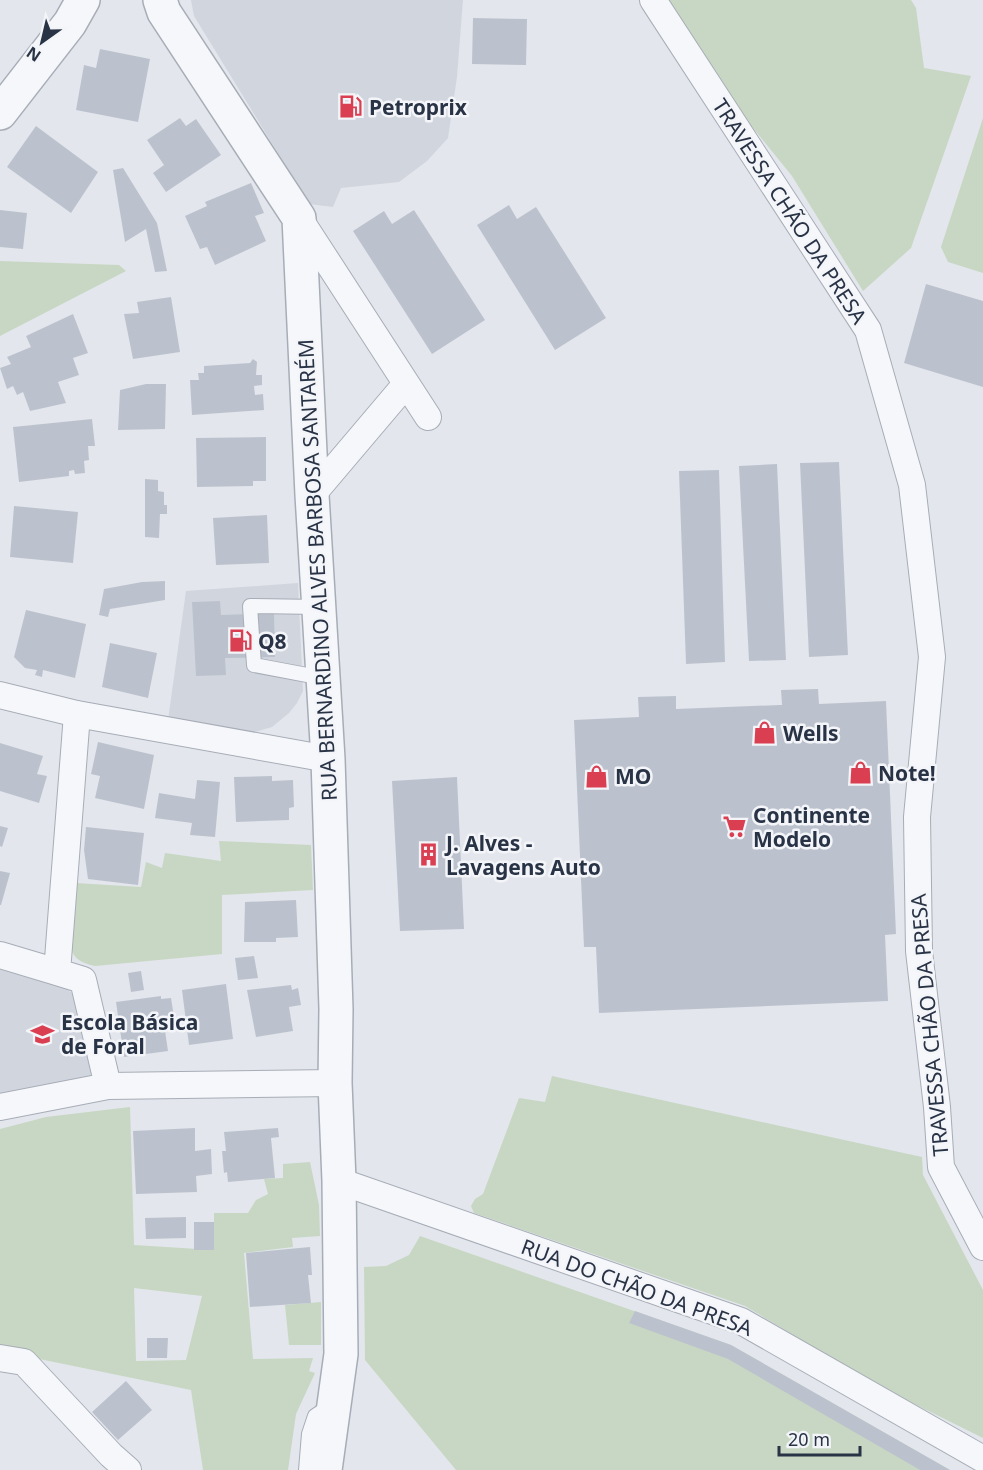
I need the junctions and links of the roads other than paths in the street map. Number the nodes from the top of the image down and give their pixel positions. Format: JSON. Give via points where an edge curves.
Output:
{"nodes":[{"id":1,"x":83,"y":0,"type":"edge"},
{"id":2,"x":160,"y":0,"type":"edge"},
{"id":3,"x":653,"y":0,"type":"edge"},
{"id":4,"x":0,"y":113,"type":"edge"},
{"id":5,"x":299,"y":218,"type":"junction"},
{"id":6,"x":406,"y":384,"type":"junction"},
{"id":7,"x":428,"y":417,"type":"dead end"},
{"id":8,"x":312,"y":495,"type":"junction"},
{"id":9,"x":319,"y":607,"type":"junction"},
{"id":10,"x":323,"y":678,"type":"junction"},
{"id":11,"x":0,"y":695,"type":"edge"},
{"id":12,"x":77,"y":714,"type":"junction"},
{"id":13,"x":328,"y":759,"type":"junction"},
{"id":14,"x":0,"y":955,"type":"edge"},
{"id":15,"x":57,"y":972,"type":"junction"},
{"id":16,"x":335,"y":1083,"type":"junction"},
{"id":17,"x":108,"y":1086,"type":"junction"},
{"id":18,"x":0,"y":1107,"type":"edge"},
{"id":19,"x":339,"y":1181,"type":"junction"},
{"id":20,"x":983,"y":1247,"type":"edge"},
{"id":21,"x":0,"y":1358,"type":"edge"},
{"id":22,"x":335,"y":1403,"type":"junction"},
{"id":23,"x":983,"y":1459,"type":"edge"},
{"id":24,"x":128,"y":1470,"type":"edge"},
{"id":25,"x":306,"y":1470,"type":"edge"},
{"id":26,"x":325,"y":1470,"type":"edge"}],
"edges":[{"from":1,"to":4,"type":"street","via":[[70,23]]},
{"from":2,"to":5,"type":"street","via":[[164,12]]},
{"from":3,"to":20,"type":"street","name":"TRAVESSA CHÃO DA PRESA","via":[[868,330],[912,485],[932,657],[917,817],[919,951],[941,1167]]},
{"from":5,"to":6,"type":"street"},
{"from":5,"to":8,"type":"street","name":"RUA BERNARDINO ALVES BARBOSA SANTARÉM"},
{"from":6,"to":7,"type":"street"},
{"from":6,"to":8,"type":"street"},
{"from":8,"to":9,"type":"street","name":"RUA BERNARDINO ALVES BARBOSA SANTARÉM"},
{"from":9,"to":10,"type":"street","name":"RUA BERNARDINO ALVES BARBOSA SANTARÉM"},
{"from":9,"to":10,"type":"lane","via":[[250,606],[254,665]]},
{"from":10,"to":13,"type":"street","name":"RUA BERNARDINO ALVES BARBOSA SANTARÉM"},
{"from":11,"to":12,"type":"street"},
{"from":12,"to":13,"type":"street"},
{"from":12,"to":15,"type":"street"},
{"from":13,"to":16,"type":"street","name":"RUA BERNARDINO ALVES BARBOSA SANTARÉM"},
{"from":14,"to":15,"type":"street"},
{"from":15,"to":17,"type":"street","via":[[83,980]]},
{"from":16,"to":17,"type":"street"},
{"from":16,"to":19,"type":"street","name":"RUA BERNARDINO ALVES BARBOSA SANTARÉM"},
{"from":17,"to":18,"type":"street"},
{"from":19,"to":22,"type":"street","name":"RUA BERNARDINO ALVES BARBOSA SANTARÉM","via":[[341,1354]]},
{"from":19,"to":23,"type":"street","name":"RUA DO CHÃO DA PRESA","via":[[741,1321]]},
{"from":21,"to":24,"type":"street","via":[[24,1362]]},
{"from":22,"to":25,"type":"lane","via":[[315,1416]]},
{"from":22,"to":26,"type":"street","name":"RUA BERNARDINO ALVES BARBOSA SANTARÉM"}]}
